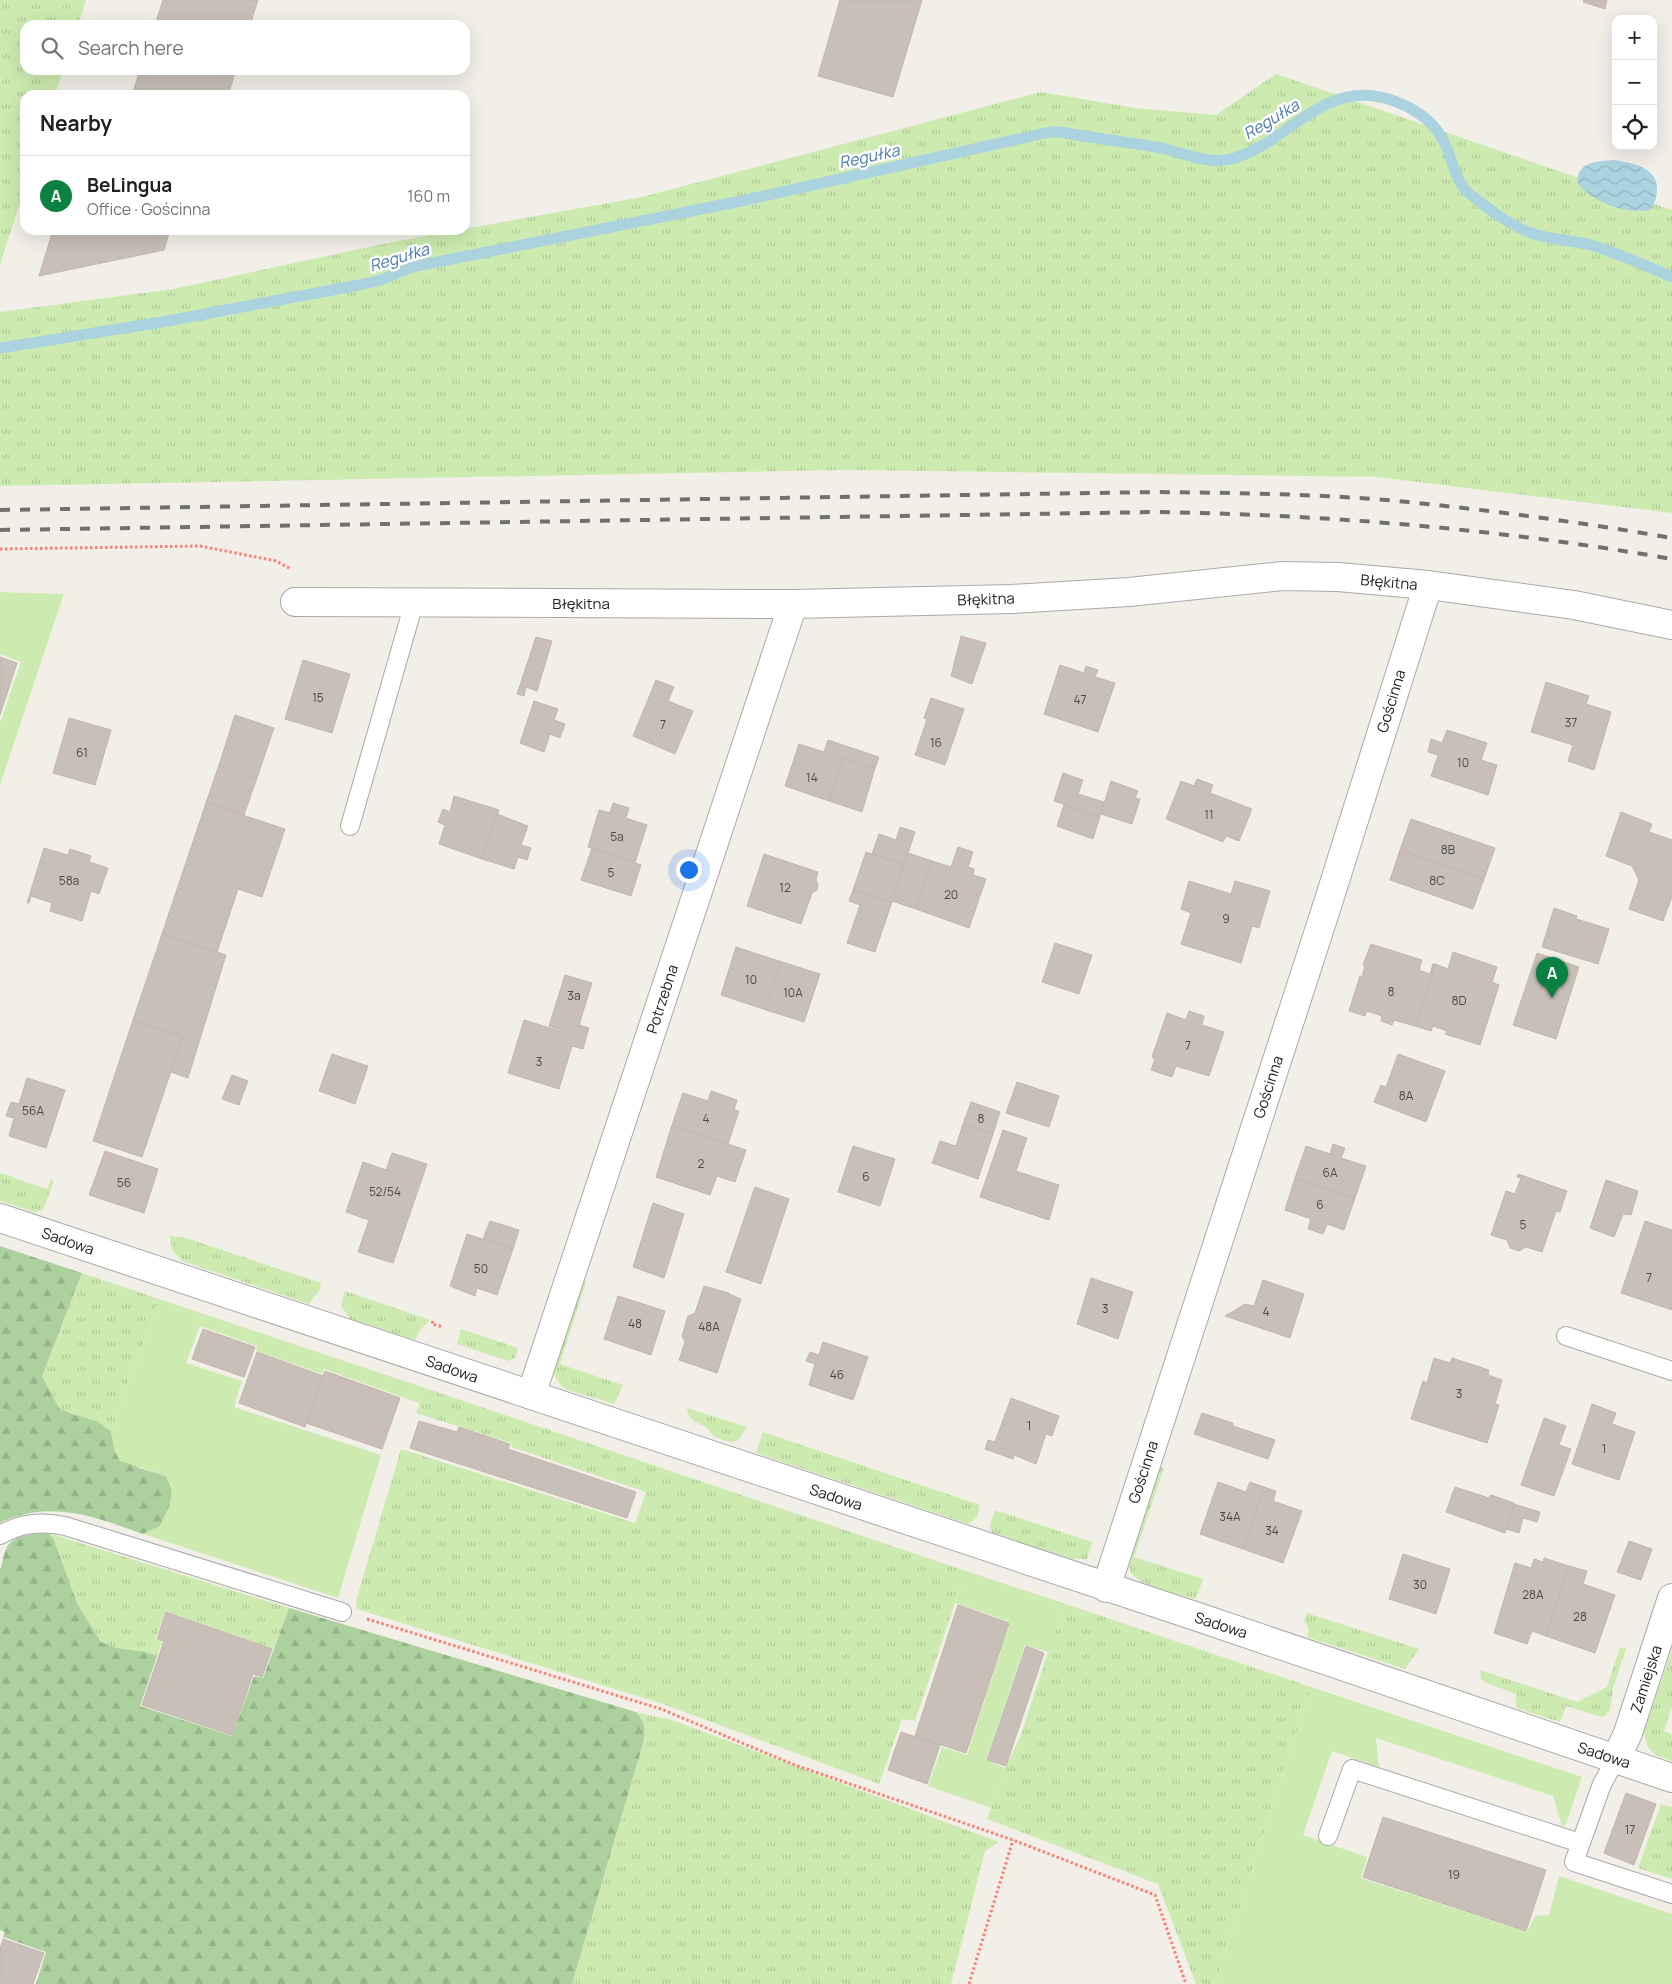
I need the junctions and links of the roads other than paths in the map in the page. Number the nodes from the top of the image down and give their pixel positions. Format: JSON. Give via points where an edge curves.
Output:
{"nodes":[{"id":1,"x":1428,"y":585,"type":"junction"},
{"id":2,"x":295,"y":602,"type":"road end"},
{"id":3,"x":414,"y":603,"type":"junction"},
{"id":4,"x":793,"y":604,"type":"junction"},
{"id":5,"x":1672,"y":625,"type":"edge"},
{"id":6,"x":350,"y":826,"type":"dead end"},
{"id":7,"x":0,"y":1218,"type":"edge"},
{"id":8,"x":1566,"y":1336,"type":"dead end"},
{"id":9,"x":1672,"y":1371,"type":"edge"},
{"id":10,"x":531,"y":1394,"type":"junction"},
{"id":11,"x":0,"y":1535,"type":"edge"},
{"id":12,"x":1106,"y":1588,"type":"junction"},
{"id":13,"x":1672,"y":1598,"type":"edge"},
{"id":14,"x":342,"y":1612,"type":"road end"},
{"id":15,"x":1616,"y":1759,"type":"junction"},
{"id":16,"x":1672,"y":1778,"type":"edge"},
{"id":17,"x":1328,"y":1836,"type":"dead end"},
{"id":18,"x":1580,"y":1843,"type":"junction"},
{"id":19,"x":1672,"y":1894,"type":"edge"}],
"edges":[{"from":1,"to":4,"type":"street","name":"Błękitna","via":[[1283,576],[1129,592],[1012,599]]},
{"from":1,"to":5,"type":"street","name":"Błękitna","via":[[1574,605]]},
{"from":1,"to":12,"type":"street","name":"Gościnna"},
{"from":2,"to":3,"type":"street","name":"Błękitna"},
{"from":3,"to":4,"type":"street","name":"Błękitna"},
{"from":3,"to":6,"type":"lane"},
{"from":4,"to":10,"type":"street","name":"Potrzebna"},
{"from":7,"to":10,"type":"street","name":"Sadowa"},
{"from":8,"to":9,"type":"lane"},
{"from":10,"to":12,"type":"street","name":"Sadowa"},
{"from":11,"to":14,"type":"lane","via":[[26,1524],[65,1526]]},
{"from":12,"to":15,"type":"street","name":"Sadowa"},
{"from":13,"to":15,"type":"street","name":"Zamiejska","via":[[1628,1733]]},
{"from":15,"to":16,"type":"street","name":"Sadowa"},
{"from":15,"to":18,"type":"lane","via":[[1602,1784]]},
{"from":17,"to":18,"type":"lane","via":[[1352,1769]]},
{"from":18,"to":19,"type":"lane","via":[[1574,1862]]}]}
